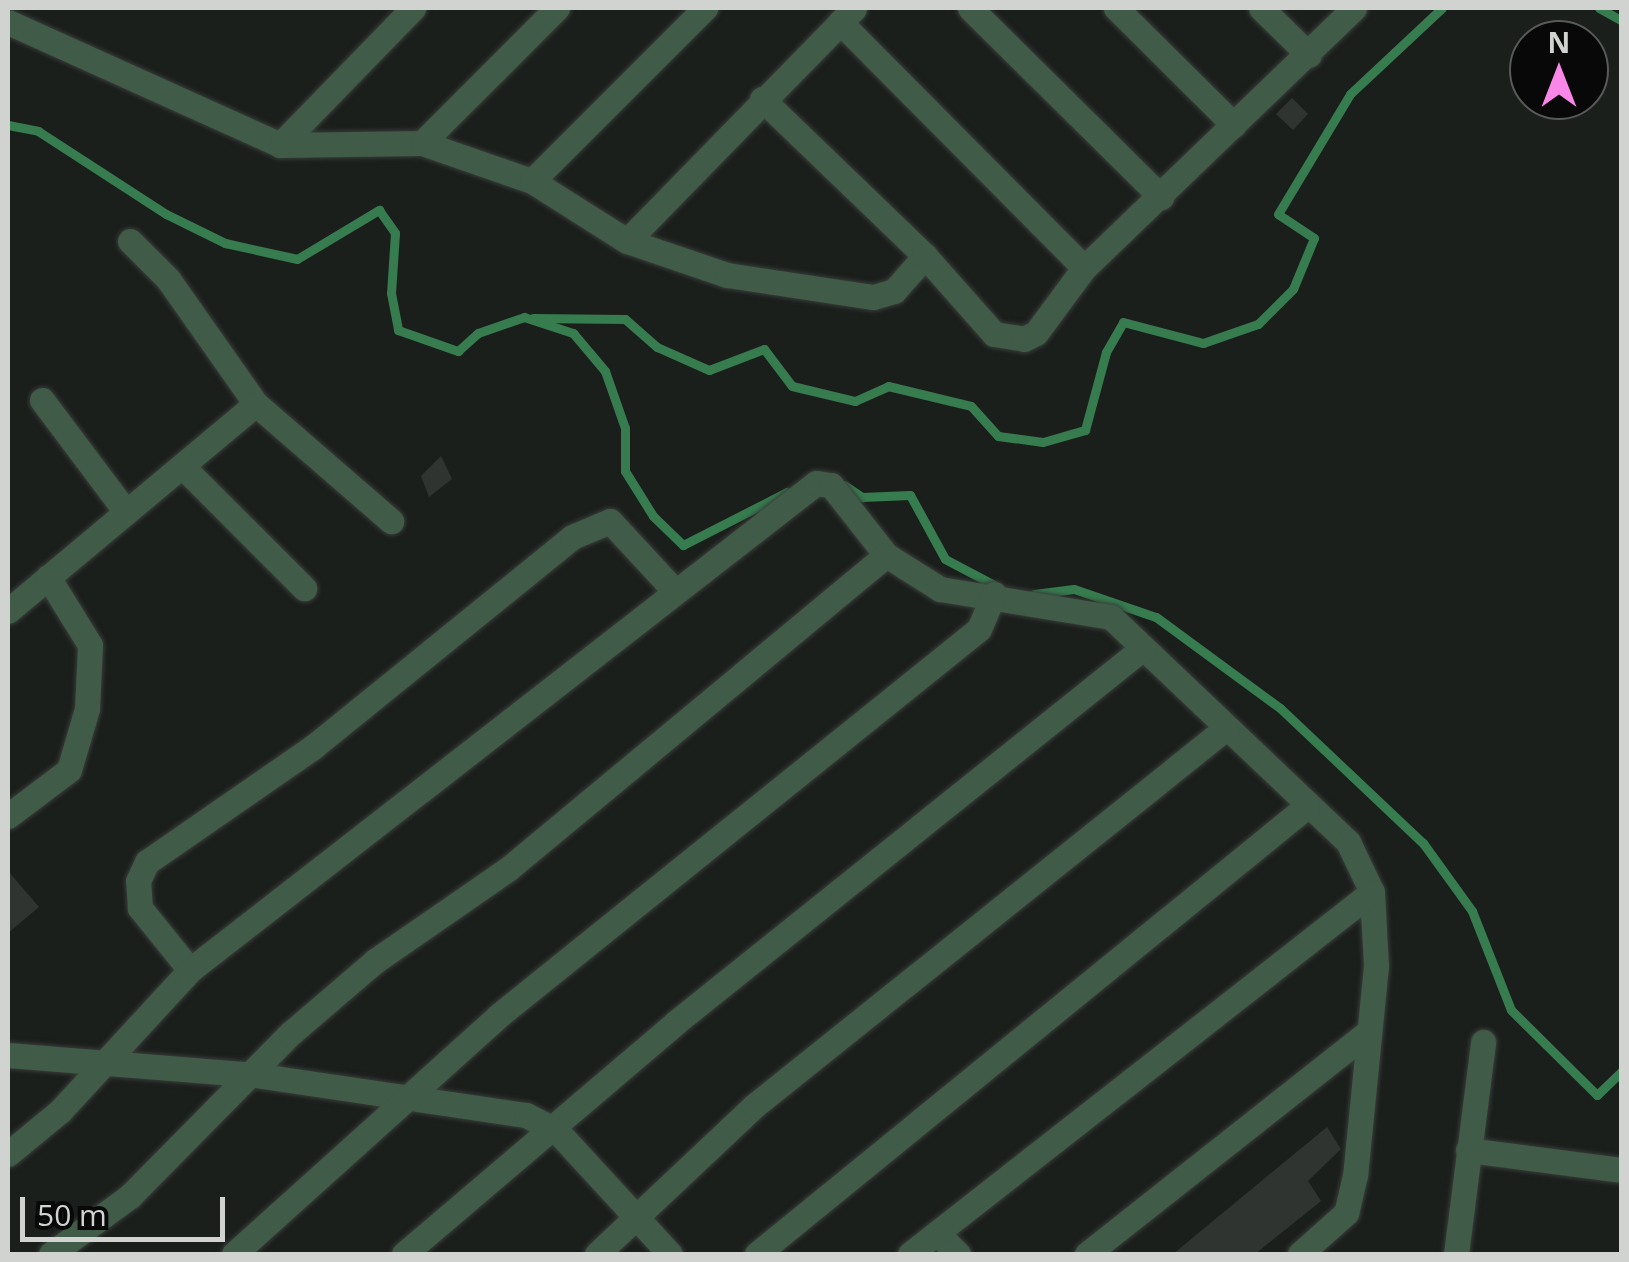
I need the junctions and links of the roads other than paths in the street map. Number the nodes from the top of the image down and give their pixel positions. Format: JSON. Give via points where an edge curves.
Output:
{"nodes":[{"id":1,"x":413,"y":8,"type":"edge"},
{"id":2,"x":557,"y":8,"type":"edge"},
{"id":3,"x":705,"y":8,"type":"edge"},
{"id":4,"x":970,"y":8,"type":"edge"},
{"id":5,"x":1116,"y":8,"type":"edge"},
{"id":6,"x":1261,"y":8,"type":"edge"},
{"id":7,"x":1354,"y":8,"type":"edge"},
{"id":8,"x":847,"y":15,"type":"edge"},
{"id":9,"x":8,"y":22,"type":"edge"},
{"id":10,"x":1309,"y":55,"type":"junction"},
{"id":11,"x":762,"y":100,"type":"junction"},
{"id":12,"x":1234,"y":125,"type":"junction"},
{"id":13,"x":422,"y":142,"type":"junction"},
{"id":14,"x":280,"y":145,"type":"junction"},
{"id":15,"x":532,"y":181,"type":"junction"},
{"id":16,"x":1161,"y":197,"type":"junction"},
{"id":17,"x":130,"y":241,"type":"dead end"},
{"id":18,"x":627,"y":241,"type":"junction"},
{"id":19,"x":925,"y":256,"type":"junction"},
{"id":20,"x":1084,"y":268,"type":"junction"},
{"id":21,"x":42,"y":400,"type":"dead end"},
{"id":22,"x":256,"y":404,"type":"junction"},
{"id":23,"x":182,"y":466,"type":"junction"},
{"id":24,"x":126,"y":512,"type":"junction"},
{"id":25,"x":391,"y":521,"type":"dead end"},
{"id":26,"x":886,"y":555,"type":"junction"},
{"id":27,"x":48,"y":577,"type":"junction"},
{"id":28,"x":304,"y":588,"type":"dead end"},
{"id":29,"x":674,"y":590,"type":"junction"},
{"id":30,"x":994,"y":594,"type":"junction"},
{"id":31,"x":8,"y":611,"type":"edge"},
{"id":32,"x":1143,"y":648,"type":"junction"},
{"id":33,"x":1226,"y":728,"type":"junction"},
{"id":34,"x":1308,"y":806,"type":"junction"},
{"id":35,"x":8,"y":816,"type":"edge"},
{"id":36,"x":1372,"y":892,"type":"junction"},
{"id":37,"x":190,"y":970,"type":"junction"},
{"id":38,"x":1368,"y":1032,"type":"junction"},
{"id":39,"x":1483,"y":1042,"type":"dead end"},
{"id":40,"x":8,"y":1054,"type":"edge"},
{"id":41,"x":102,"y":1059,"type":"junction"},
{"id":42,"x":255,"y":1076,"type":"junction"},
{"id":43,"x":409,"y":1100,"type":"junction"},
{"id":44,"x":556,"y":1130,"type":"junction"},
{"id":45,"x":1468,"y":1150,"type":"junction"},
{"id":46,"x":8,"y":1154,"type":"edge"},
{"id":47,"x":1622,"y":1170,"type":"edge"},
{"id":48,"x":637,"y":1220,"type":"junction"},
{"id":49,"x":937,"y":1233,"type":"junction"},
{"id":50,"x":50,"y":1254,"type":"edge"},
{"id":51,"x":234,"y":1254,"type":"edge"},
{"id":52,"x":404,"y":1254,"type":"edge"},
{"id":53,"x":597,"y":1254,"type":"edge"},
{"id":54,"x":670,"y":1254,"type":"edge"},
{"id":55,"x":756,"y":1254,"type":"edge"},
{"id":56,"x":910,"y":1254,"type":"edge"},
{"id":57,"x":958,"y":1254,"type":"edge"},
{"id":58,"x":1087,"y":1254,"type":"edge"},
{"id":59,"x":1300,"y":1254,"type":"edge"},
{"id":60,"x":1456,"y":1254,"type":"edge"}],
"edges":[{"from":1,"to":14,"type":"street"},
{"from":2,"to":13,"type":"street"},
{"from":3,"to":15,"type":"street"},
{"from":4,"to":16,"type":"street"},
{"from":5,"to":12,"type":"street"},
{"from":6,"to":10,"type":"street"},
{"from":7,"to":10,"type":"street"},
{"from":8,"to":11,"type":"street"},
{"from":8,"to":20,"type":"street"},
{"from":9,"to":14,"type":"street"},
{"from":10,"to":12,"type":"street"},
{"from":11,"to":18,"type":"street"},
{"from":11,"to":19,"type":"street"},
{"from":12,"to":16,"type":"street"},
{"from":13,"to":14,"type":"street"},
{"from":13,"to":15,"type":"street"},
{"from":15,"to":18,"type":"street"},
{"from":16,"to":20,"type":"street"},
{"from":17,"to":22,"type":"street","via":[[168,279]]},
{"from":18,"to":19,"type":"street","via":[[726,275],[873,297],[894,291]]},
{"from":19,"to":20,"type":"street","via":[[994,334],[1014,340],[1036,333]]},
{"from":21,"to":24,"type":"street"},
{"from":22,"to":23,"type":"street"},
{"from":22,"to":25,"type":"street"},
{"from":23,"to":24,"type":"street"},
{"from":23,"to":28,"type":"street"},
{"from":24,"to":27,"type":"street"},
{"from":26,"to":29,"type":"street","via":[[831,485],[816,483]]},
{"from":26,"to":30,"type":"street","via":[[940,589]]},
{"from":26,"to":42,"type":"street","via":[[508,869],[375,961],[290,1033]]},
{"from":27,"to":31,"type":"street"},
{"from":27,"to":35,"type":"street","via":[[90,645],[87,710],[69,770]]},
{"from":29,"to":37,"type":"street"},
{"from":29,"to":37,"type":"street","via":[[610,521],[572,537],[313,747],[147,862],[138,881],[140,908]]},
{"from":30,"to":32,"type":"street","via":[[1111,617]]},
{"from":30,"to":43,"type":"street","via":[[980,629],[498,1016]]},
{"from":32,"to":33,"type":"street"},
{"from":32,"to":44,"type":"street","via":[[675,1023]]},
{"from":33,"to":34,"type":"street"},
{"from":33,"to":48,"type":"street","via":[[754,1106]]},
{"from":34,"to":36,"type":"street","via":[[1348,842]]},
{"from":34,"to":55,"type":"street"},
{"from":36,"to":38,"type":"street","via":[[1376,966]]},
{"from":36,"to":49,"type":"street"},
{"from":37,"to":41,"type":"street"},
{"from":38,"to":58,"type":"street"},
{"from":38,"to":59,"type":"street","via":[[1346,1213]]},
{"from":39,"to":45,"type":"street"},
{"from":40,"to":41,"type":"street"},
{"from":41,"to":42,"type":"street"},
{"from":41,"to":46,"type":"street","via":[[60,1111]]},
{"from":42,"to":43,"type":"street"},
{"from":42,"to":50,"type":"street","via":[[130,1196]]},
{"from":43,"to":44,"type":"street","via":[[526,1115]]},
{"from":43,"to":51,"type":"street"},
{"from":44,"to":48,"type":"street"},
{"from":44,"to":52,"type":"street"},
{"from":45,"to":47,"type":"street"},
{"from":45,"to":60,"type":"street"},
{"from":48,"to":53,"type":"street"},
{"from":48,"to":54,"type":"street"},
{"from":49,"to":56,"type":"street"},
{"from":49,"to":57,"type":"street"}]}
